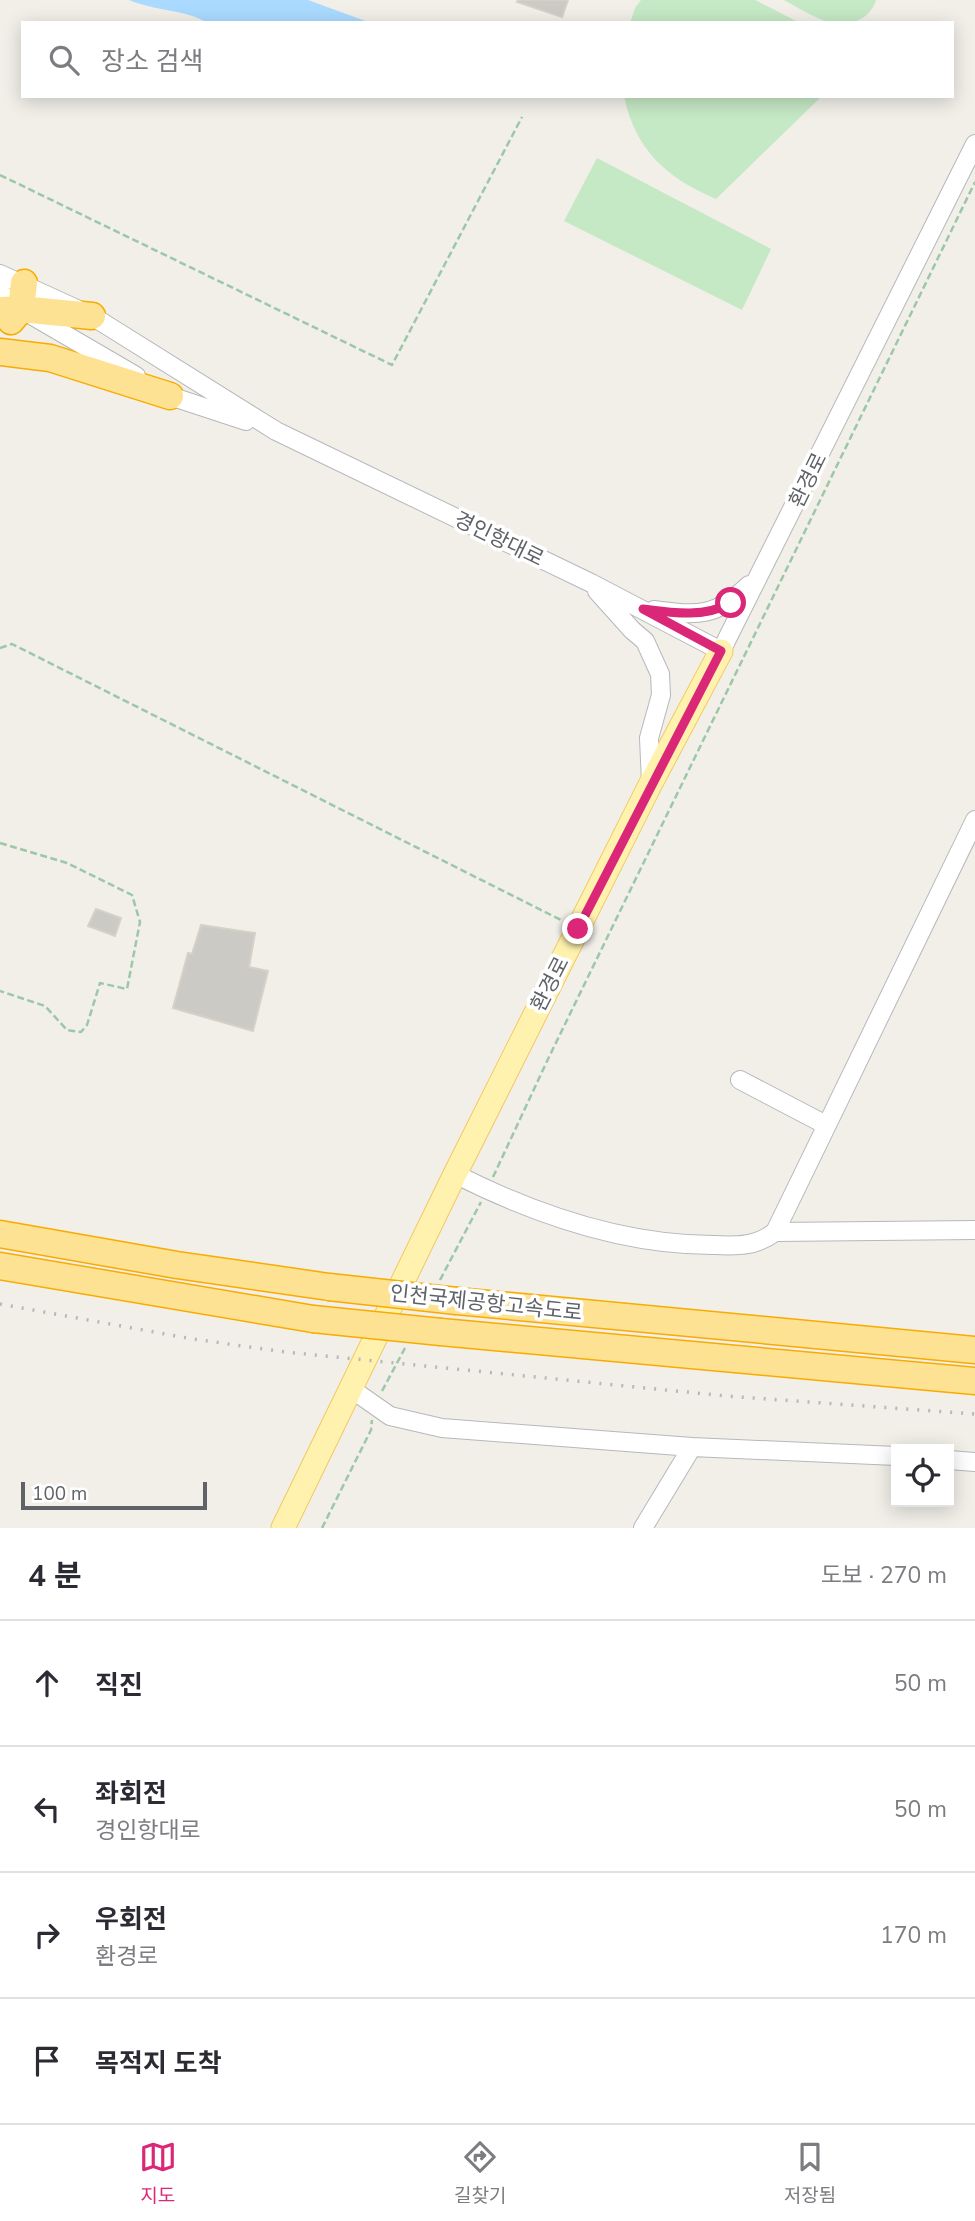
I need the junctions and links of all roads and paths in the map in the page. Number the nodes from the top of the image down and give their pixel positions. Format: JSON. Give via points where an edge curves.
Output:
{"nodes":[{"id":1,"x":522,"y":117,"type":"dead end"},
{"id":2,"x":975,"y":144,"type":"edge"},
{"id":3,"x":0,"y":175,"type":"edge"},
{"id":4,"x":975,"y":182,"type":"edge"},
{"id":5,"x":9,"y":294,"type":"edge"},
{"id":6,"x":92,"y":316,"type":"joint"},
{"id":7,"x":0,"y":327,"type":"edge"},
{"id":8,"x":0,"y":352,"type":"edge"},
{"id":9,"x":170,"y":396,"type":"junction"},
{"id":10,"x":276,"y":431,"type":"junction"},
{"id":11,"x":776,"y":544,"type":"junction"},
{"id":12,"x":591,"y":583,"type":"junction"},
{"id":13,"x":643,"y":609,"type":"junction"},
{"id":14,"x":0,"y":648,"type":"edge"},
{"id":15,"x":721,"y":651,"type":"junction"},
{"id":16,"x":651,"y":783,"type":"junction"},
{"id":17,"x":975,"y":820,"type":"edge"},
{"id":18,"x":0,"y":843,"type":"edge"},
{"id":19,"x":578,"y":929,"type":"junction"},
{"id":20,"x":0,"y":991,"type":"edge"},
{"id":21,"x":740,"y":1080,"type":"dead end"},
{"id":22,"x":826,"y":1125,"type":"junction"},
{"id":23,"x":455,"y":1174,"type":"junction"},
{"id":24,"x":487,"y":1190,"type":"junction"},
{"id":25,"x":975,"y":1230,"type":"edge"},
{"id":26,"x":775,"y":1232,"type":"junction"},
{"id":27,"x":0,"y":1234,"type":"edge"},
{"id":28,"x":0,"y":1266,"type":"edge"},
{"id":29,"x":447,"y":1293,"type":"junction"},
{"id":30,"x":406,"y":1345,"type":"dead end"},
{"id":31,"x":975,"y":1350,"type":"edge"},
{"id":32,"x":975,"y":1381,"type":"edge"},
{"id":33,"x":350,"y":1388,"type":"junction"},
{"id":34,"x":374,"y":1406,"type":"junction"},
{"id":35,"x":692,"y":1447,"type":"junction"},
{"id":36,"x":891,"y":1456,"type":"edge"},
{"id":37,"x":954,"y":1460,"type":"edge"},
{"id":38,"x":975,"y":1462,"type":"edge"},
{"id":39,"x":283,"y":1528,"type":"edge"},
{"id":40,"x":322,"y":1528,"type":"edge"},
{"id":41,"x":643,"y":1528,"type":"edge"}],
"edges":[{"from":1,"to":3,"type":"path","via":[[391,365]]},
{"from":2,"to":11,"type":"street","name":"환경로"},
{"from":4,"to":24,"type":"path"},
{"from":5,"to":6,"type":"highway"},
{"from":5,"to":7,"type":"highway","via":[[13,320]]},
{"from":5,"to":9,"type":"street","name":"경인항대로"},
{"from":6,"to":10,"type":"street","name":"경인항대로"},
{"from":8,"to":9,"type":"highway","via":[[50,358]]},
{"from":9,"to":10,"type":"street","name":"경인항대로"},
{"from":10,"to":12,"type":"street","name":"경인항대로"},
{"from":11,"to":13,"type":"street","via":[[750,584],[719,609],[683,614]]},
{"from":11,"to":15,"type":"street","name":"환경로"},
{"from":12,"to":13,"type":"street","name":"경인항대로"},
{"from":12,"to":16,"type":"street","via":[[645,641],[660,674],[661,695],[649,738]]},
{"from":13,"to":15,"type":"street","name":"경인항대로"},
{"from":14,"to":19,"type":"path","via":[[12,644]]},
{"from":15,"to":16,"type":"main road","name":"환경로"},
{"from":16,"to":19,"type":"main road","name":"환경로"},
{"from":17,"to":22,"type":"street"},
{"from":18,"to":20,"type":"path","via":[[67,863],[132,895],[140,922],[127,989],[100,983],[81,1032],[67,1030],[45,1006]]},
{"from":19,"to":23,"type":"main road","name":"환경로"},
{"from":21,"to":22,"type":"street"},
{"from":22,"to":26,"type":"street"},
{"from":23,"to":24,"type":"street"},
{"from":23,"to":33,"type":"main road","name":"환경로"},
{"from":24,"to":26,"type":"street","via":[[597,1229],[649,1241],[741,1246]]},
{"from":24,"to":29,"type":"path"},
{"from":25,"to":26,"type":"street"},
{"from":27,"to":29,"type":"highway","name":"인천국제공항고속도로","bridge":true,"via":[[328,1287]]},
{"from":28,"to":32,"type":"highway","name":"인천국제공항고속도로","bridge":true,"via":[[313,1319]]},
{"from":29,"to":31,"type":"highway","name":"인천국제공항고속도로"},
{"from":30,"to":34,"type":"path"},
{"from":33,"to":34,"type":"street"},
{"from":33,"to":39,"type":"main road","name":"환경로"},
{"from":34,"to":35,"type":"street","via":[[390,1416],[442,1428]]},
{"from":34,"to":40,"type":"path","via":[[371,1430]]},
{"from":35,"to":36,"type":"street"},
{"from":35,"to":41,"type":"street"},
{"from":37,"to":38,"type":"street"}]}
